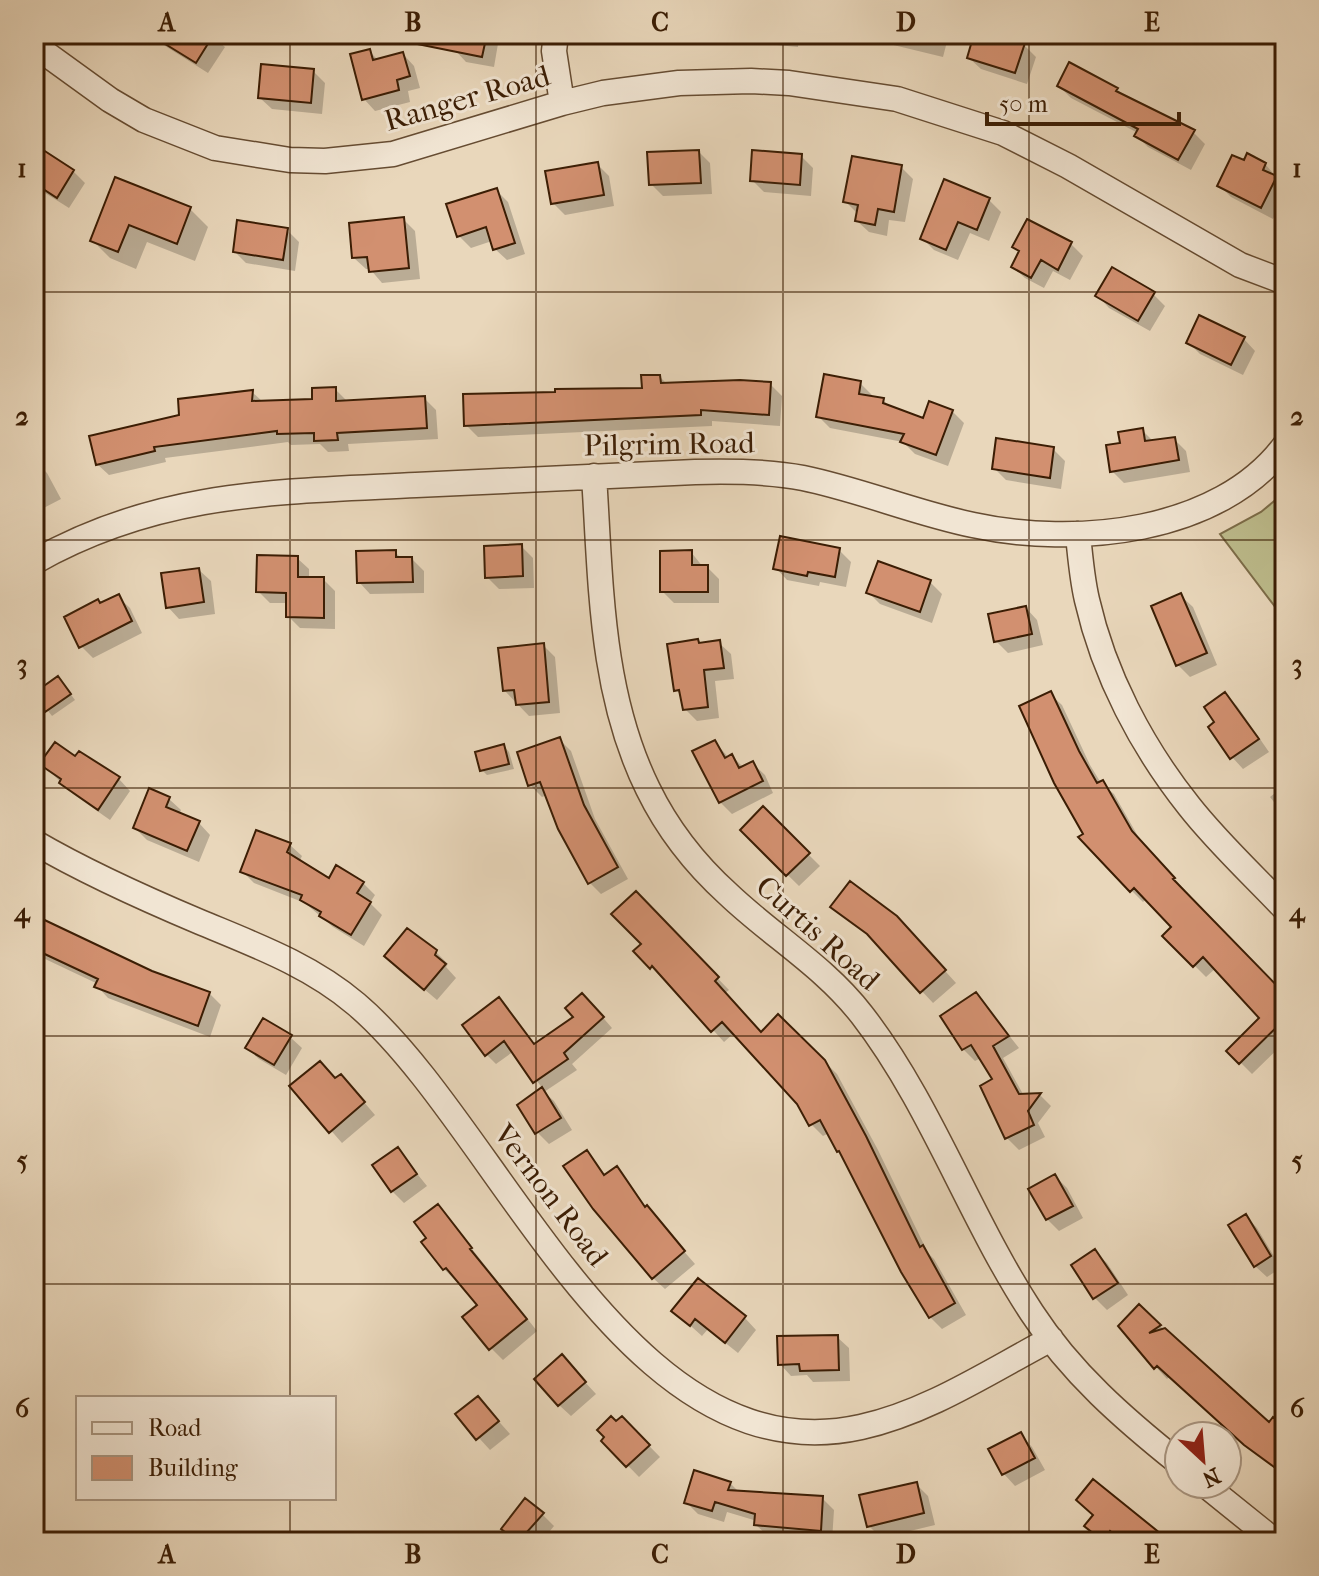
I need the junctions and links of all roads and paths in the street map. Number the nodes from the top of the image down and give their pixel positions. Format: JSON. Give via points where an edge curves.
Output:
{"nodes":[{"id":1,"x":556,"y":34,"type":"edge"},
{"id":2,"x":34,"y":45,"type":"edge"},
{"id":3,"x":562,"y":103,"type":"junction"},
{"id":4,"x":1285,"y":282,"type":"edge"},
{"id":5,"x":1285,"y":445,"type":"edge"},
{"id":6,"x":594,"y":476,"type":"junction"},
{"id":7,"x":1078,"y":534,"type":"junction"},
{"id":8,"x":34,"y":562,"type":"edge"},
{"id":9,"x":34,"y":842,"type":"edge"},
{"id":10,"x":1285,"y":909,"type":"edge"},
{"id":11,"x":1051,"y":1339,"type":"junction"},
{"id":12,"x":1163,"y":1450,"type":"edge"},
{"id":13,"x":1224,"y":1500,"type":"edge"},
{"id":14,"x":1276,"y":1542,"type":"edge"}],
"edges":[{"from":1,"to":3,"type":"street"},
{"from":2,"to":3,"type":"street","name":"Ranger Road","via":[[144,120],[215,148],[254,156],[325,161],[393,154]]},
{"from":3,"to":4,"type":"street","name":"Ranger Road","via":[[640,87],[714,81],[827,87],[897,99],[1003,133],[1240,265]]},
{"from":5,"to":7,"type":"street","name":"Pilgrim Road","via":[[1267,468],[1216,503],[1153,523]]},
{"from":6,"to":7,"type":"street","name":"Pilgrim Road","via":[[768,473],[871,494],[973,525]]},
{"from":6,"to":8,"type":"street","name":"Pilgrim Road","via":[[287,491],[202,501],[117,523]]},
{"from":6,"to":11,"type":"street","name":"Curtis Road","via":[[611,679],[647,788],[707,874],[824,973],[865,1018]]},
{"from":7,"to":10,"type":"street","via":[[1097,635],[1133,720],[1191,809]]},
{"from":9,"to":11,"type":"street","name":"Vernon Road","via":[[103,879],[299,965],[356,1004],[403,1051],[546,1245],[618,1329],[676,1382],[732,1415],[794,1430],[858,1428],[919,1409]]},
{"from":11,"to":12,"type":"street","name":"Curtis Road","via":[[1098,1395]]},
{"from":13,"to":14,"type":"street"}]}
